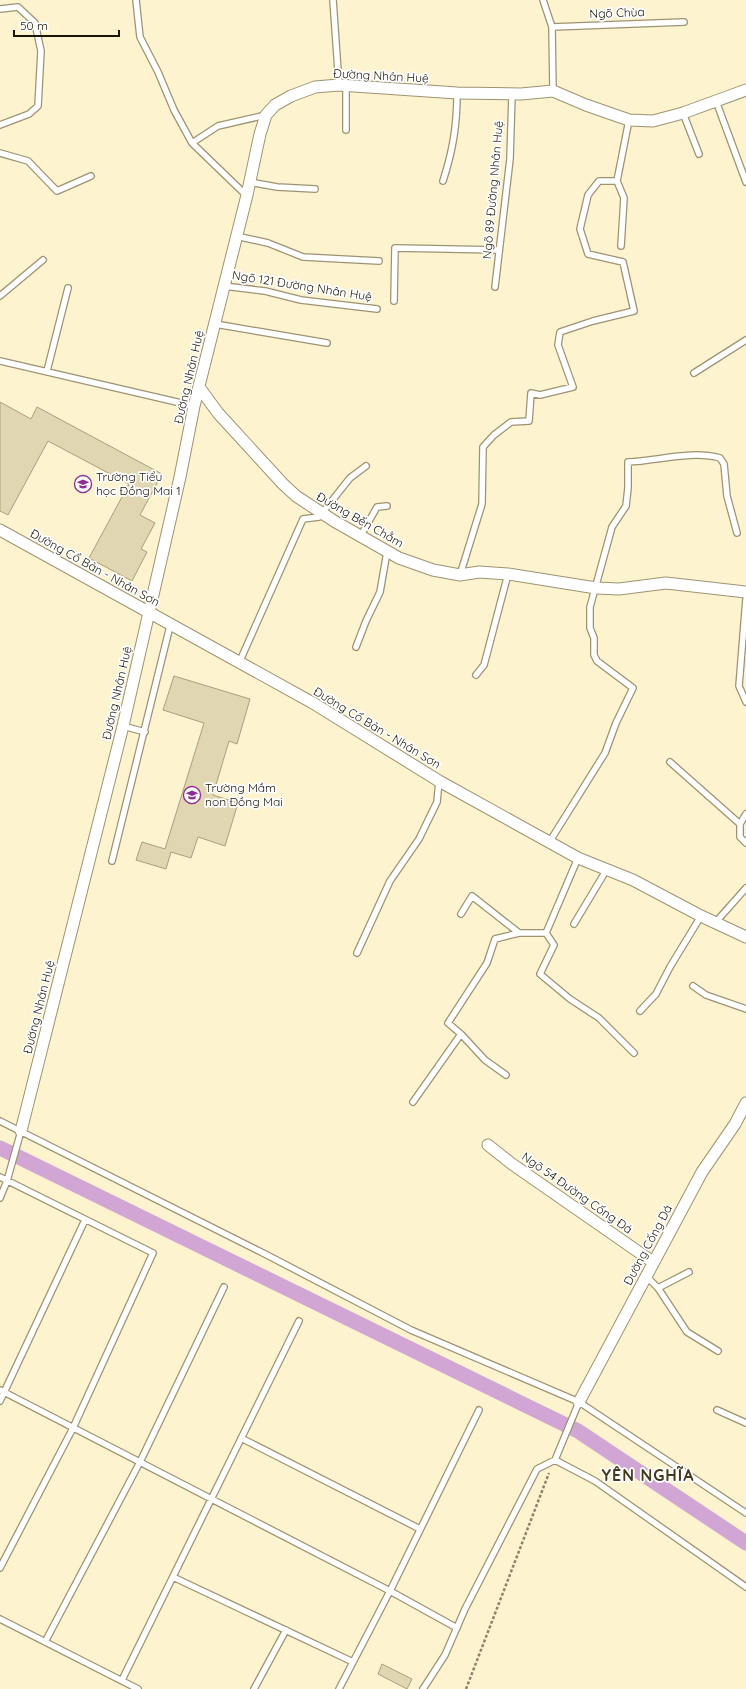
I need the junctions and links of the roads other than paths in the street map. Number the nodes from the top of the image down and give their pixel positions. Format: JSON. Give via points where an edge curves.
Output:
{"nodes":[{"id":1,"x":136,"y":0,"type":"edge"},
{"id":2,"x":333,"y":0,"type":"edge"},
{"id":3,"x":543,"y":0,"type":"edge"},
{"id":4,"x":0,"y":9,"type":"edge"},
{"id":5,"x":684,"y":22,"type":"dead end"},
{"id":6,"x":552,"y":27,"type":"junction"},
{"id":7,"x":343,"y":85,"type":"junction"},
{"id":8,"x":746,"y":90,"type":"edge"},
{"id":9,"x":553,"y":92,"type":"junction"},
{"id":10,"x":457,"y":93,"type":"junction"},
{"id":11,"x":512,"y":94,"type":"junction"},
{"id":12,"x":716,"y":101,"type":"junction"},
{"id":13,"x":683,"y":113,"type":"junction"},
{"id":14,"x":266,"y":115,"type":"junction"},
{"id":15,"x":629,"y":120,"type":"junction"},
{"id":16,"x":0,"y":125,"type":"edge"},
{"id":17,"x":346,"y":130,"type":"dead end"},
{"id":18,"x":192,"y":143,"type":"junction"},
{"id":19,"x":0,"y":153,"type":"edge"},
{"id":20,"x":699,"y":154,"type":"dead end"},
{"id":21,"x":91,"y":176,"type":"dead end"},
{"id":22,"x":443,"y":181,"type":"dead end"},
{"id":23,"x":616,"y":181,"type":"junction"},
{"id":24,"x":248,"y":182,"type":"junction"},
{"id":25,"x":746,"y":182,"type":"edge"},
{"id":26,"x":316,"y":189,"type":"dead end"},
{"id":27,"x":247,"y":195,"type":"junction"},
{"id":28,"x":236,"y":236,"type":"junction"},
{"id":29,"x":621,"y":246,"type":"dead end"},
{"id":30,"x":499,"y":250,"type":"junction"},
{"id":31,"x":43,"y":260,"type":"dead end"},
{"id":32,"x":379,"y":261,"type":"dead end"},
{"id":33,"x":224,"y":286,"type":"junction"},
{"id":34,"x":68,"y":288,"type":"dead end"},
{"id":35,"x":495,"y":288,"type":"dead end"},
{"id":36,"x":0,"y":296,"type":"edge"},
{"id":37,"x":394,"y":301,"type":"dead end"},
{"id":38,"x":377,"y":309,"type":"dead end"},
{"id":39,"x":215,"y":324,"type":"junction"},
{"id":40,"x":746,"y":340,"type":"edge"},
{"id":41,"x":327,"y":343,"type":"dead end"},
{"id":42,"x":0,"y":362,"type":"edge"},
{"id":43,"x":47,"y":371,"type":"junction"},
{"id":44,"x":694,"y":373,"type":"dead end"},
{"id":45,"x":199,"y":387,"type":"junction"},
{"id":46,"x":194,"y":406,"type":"junction"},
{"id":47,"x":366,"y":466,"type":"dead end"},
{"id":48,"x":387,"y":506,"type":"dead end"},
{"id":49,"x":322,"y":514,"type":"junction"},
{"id":50,"x":0,"y":530,"type":"edge"},
{"id":51,"x":737,"y":533,"type":"dead end"},
{"id":52,"x":360,"y":537,"type":"junction"},
{"id":53,"x":387,"y":552,"type":"junction"},
{"id":54,"x":508,"y":574,"type":"junction"},
{"id":55,"x":460,"y":575,"type":"junction"},
{"id":56,"x":596,"y":588,"type":"junction"},
{"id":57,"x":746,"y":592,"type":"edge"},
{"id":58,"x":746,"y":599,"type":"edge"},
{"id":59,"x":149,"y":612,"type":"junction"},
{"id":60,"x":170,"y":626,"type":"junction"},
{"id":61,"x":356,"y":647,"type":"dead end"},
{"id":62,"x":239,"y":664,"type":"junction"},
{"id":63,"x":476,"y":675,"type":"dead end"},
{"id":64,"x":746,"y":702,"type":"edge"},
{"id":65,"x":123,"y":726,"type":"junction"},
{"id":66,"x":145,"y":732,"type":"junction"},
{"id":67,"x":670,"y":762,"type":"dead end"},
{"id":68,"x":439,"y":781,"type":"junction"},
{"id":69,"x":746,"y":814,"type":"edge"},
{"id":70,"x":740,"y":824,"type":"junction"},
{"id":71,"x":550,"y":841,"type":"junction"},
{"id":72,"x":746,"y":843,"type":"edge"},
{"id":73,"x":578,"y":858,"type":"junction"},
{"id":74,"x":112,"y":861,"type":"dead end"},
{"id":75,"x":607,"y":869,"type":"junction"},
{"id":76,"x":746,"y":888,"type":"edge"},
{"id":77,"x":461,"y":914,"type":"dead end"},
{"id":78,"x":701,"y":916,"type":"junction"},
{"id":79,"x":715,"y":923,"type":"junction"},
{"id":80,"x":574,"y":924,"type":"dead end"},
{"id":81,"x":519,"y":933,"type":"junction"},
{"id":82,"x":546,"y":933,"type":"junction"},
{"id":83,"x":746,"y":937,"type":"edge"},
{"id":84,"x":357,"y":952,"type":"dead end"},
{"id":85,"x":693,"y":986,"type":"dead end"},
{"id":86,"x":746,"y":1009,"type":"edge"},
{"id":87,"x":640,"y":1011,"type":"dead end"},
{"id":88,"x":461,"y":1034,"type":"junction"},
{"id":89,"x":634,"y":1053,"type":"dead end"},
{"id":90,"x":506,"y":1075,"type":"dead end"},
{"id":91,"x":413,"y":1102,"type":"dead end"},
{"id":92,"x":746,"y":1103,"type":"edge"},
{"id":93,"x":0,"y":1121,"type":"edge"},
{"id":94,"x":21,"y":1131,"type":"junction"},
{"id":95,"x":488,"y":1145,"type":"dead end"},
{"id":96,"x":0,"y":1177,"type":"edge"},
{"id":97,"x":7,"y":1181,"type":"junction"},
{"id":98,"x":0,"y":1198,"type":"edge"},
{"id":99,"x":85,"y":1220,"type":"junction"},
{"id":100,"x":653,"y":1262,"type":"junction"},
{"id":101,"x":688,"y":1272,"type":"dead end"},
{"id":102,"x":646,"y":1276,"type":"junction"},
{"id":103,"x":224,"y":1287,"type":"dead end"},
{"id":104,"x":658,"y":1288,"type":"junction"},
{"id":105,"x":299,"y":1321,"type":"dead end"},
{"id":106,"x":718,"y":1351,"type":"dead end"},
{"id":107,"x":2,"y":1391,"type":"edge"},
{"id":108,"x":0,"y":1401,"type":"edge"},
{"id":109,"x":579,"y":1402,"type":"junction"},
{"id":110,"x":479,"y":1410,"type":"dead end"},
{"id":111,"x":717,"y":1410,"type":"dead end"},
{"id":112,"x":746,"y":1423,"type":"edge"},
{"id":113,"x":73,"y":1428,"type":"junction"},
{"id":114,"x":241,"y":1438,"type":"junction"},
{"id":115,"x":555,"y":1460,"type":"junction"},
{"id":116,"x":140,"y":1462,"type":"junction"},
{"id":117,"x":211,"y":1499,"type":"junction"},
{"id":118,"x":746,"y":1513,"type":"edge"},
{"id":119,"x":420,"y":1529,"type":"junction"},
{"id":120,"x":0,"y":1568,"type":"edge"},
{"id":121,"x":173,"y":1577,"type":"junction"},
{"id":122,"x":746,"y":1587,"type":"edge"},
{"id":123,"x":390,"y":1591,"type":"junction"},
{"id":124,"x":0,"y":1619,"type":"edge"},
{"id":125,"x":457,"y":1628,"type":"junction"},
{"id":126,"x":286,"y":1630,"type":"junction"},
{"id":127,"x":45,"y":1642,"type":"junction"},
{"id":128,"x":353,"y":1662,"type":"junction"},
{"id":129,"x":122,"y":1680,"type":"junction"},
{"id":130,"x":138,"y":1689,"type":"edge"},
{"id":131,"x":254,"y":1689,"type":"edge"},
{"id":132,"x":339,"y":1689,"type":"edge"},
{"id":133,"x":423,"y":1689,"type":"edge"}],
"edges":[{"from":1,"to":18,"type":"lane","via":[[140,37]]},
{"from":2,"to":7,"type":"lane"},
{"from":3,"to":6,"type":"lane"},
{"from":4,"to":16,"type":"lane","via":[[18,7],[35,24],[41,51],[38,106],[29,114]]},
{"from":5,"to":6,"type":"lane","name":"Ngõ Chùa"},
{"from":6,"to":9,"type":"lane"},
{"from":7,"to":10,"type":"street","name":"Đường Nhân Huệ"},
{"from":7,"to":14,"type":"street","name":"Đường Nhân Huệ","via":[[316,87],[291,96],[275,105]]},
{"from":7,"to":17,"type":"lane"},
{"from":8,"to":12,"type":"street","name":"Đường Nhân Huệ"},
{"from":9,"to":11,"type":"street","name":"Đường Nhân Huệ"},
{"from":9,"to":15,"type":"street","name":"Đường Nhân Huệ"},
{"from":10,"to":11,"type":"street","name":"Đường Nhân Huệ"},
{"from":10,"to":22,"type":"lane","via":[[457,123]]},
{"from":11,"to":30,"type":"lane","name":"Ngõ 89 Đường Nhân Huệ","via":[[510,159]]},
{"from":12,"to":13,"type":"street","name":"Đường Nhân Huệ"},
{"from":12,"to":25,"type":"lane"},
{"from":13,"to":15,"type":"street","name":"Đường Nhân Huệ","via":[[653,121]]},
{"from":13,"to":20,"type":"lane"},
{"from":14,"to":18,"type":"lane","via":[[218,126]]},
{"from":14,"to":24,"type":"street","name":"Đường Nhân Huệ"},
{"from":15,"to":23,"type":"lane"},
{"from":18,"to":27,"type":"lane"},
{"from":19,"to":21,"type":"lane","via":[[28,161],[57,191]]},
{"from":23,"to":29,"type":"lane","via":[[624,198]]},
{"from":23,"to":55,"type":"lane","via":[[599,181],[588,195],[580,229],[588,254],[623,262],[634,311],[560,332],[558,345],[573,387],[540,395],[531,393],[528,421],[511,422],[483,447],[482,504]]},
{"from":24,"to":26,"type":"lane","via":[[277,187]]},
{"from":24,"to":27,"type":"street","name":"Đường Nhân Huệ"},
{"from":27,"to":28,"type":"street","name":"Đường Nhân Huệ"},
{"from":28,"to":32,"type":"lane","via":[[268,243],[303,257]]},
{"from":28,"to":33,"type":"street","name":"Đường Nhân Huệ"},
{"from":30,"to":35,"type":"lane","name":"Ngõ 89 Đường Nhân Huệ"},
{"from":30,"to":37,"type":"lane","via":[[396,248]]},
{"from":31,"to":36,"type":"lane"},
{"from":33,"to":38,"type":"lane","name":"Ngõ 121 Đường Nhân Huệ","via":[[265,291],[301,300]]},
{"from":33,"to":39,"type":"street","name":"Đường Nhân Huệ"},
{"from":34,"to":43,"type":"lane"},
{"from":39,"to":41,"type":"lane"},
{"from":39,"to":45,"type":"street","name":"Đường Nhân Huệ"},
{"from":40,"to":44,"type":"lane"},
{"from":42,"to":43,"type":"lane"},
{"from":43,"to":46,"type":"lane"},
{"from":45,"to":46,"type":"street","name":"Đường Nhân Huệ"},
{"from":45,"to":49,"type":"street","name":"Đường Bến Chằm","via":[[218,413],[283,484]]},
{"from":46,"to":59,"type":"street","name":"Đường Nhân Huệ"},
{"from":47,"to":49,"type":"lane","via":[[350,478]]},
{"from":48,"to":52,"type":"lane","via":[[377,507]]},
{"from":49,"to":52,"type":"street","name":"Đường Bến Chằm"},
{"from":49,"to":62,"type":"lane","via":[[319,517],[303,519]]},
{"from":50,"to":59,"type":"street","name":"Đường Cổ Bản - Nhân Sơn"},
{"from":51,"to":56,"type":"lane","via":[[727,496],[724,464],[720,458],[692,455],[628,462],[626,506],[612,527]]},
{"from":52,"to":53,"type":"street","name":"Đường Bến Chằm"},
{"from":53,"to":55,"type":"street","name":"Đường Bến Chằm","via":[[433,570]]},
{"from":53,"to":61,"type":"lane","via":[[380,592]]},
{"from":54,"to":55,"type":"street","name":"Đường Bến Chằm","via":[[479,572]]},
{"from":54,"to":56,"type":"street","name":"Đường Bến Chằm"},
{"from":54,"to":63,"type":"lane","via":[[484,665]]},
{"from":56,"to":57,"type":"street","name":"Đường Bến Chằm","via":[[619,589],[666,583]]},
{"from":56,"to":71,"type":"lane","via":[[590,607],[590,628],[595,658],[601,666],[633,688],[604,753]]},
{"from":58,"to":64,"type":"lane","via":[[739,686]]},
{"from":59,"to":60,"type":"street","name":"Đường Cổ Bản - Nhân Sơn"},
{"from":59,"to":65,"type":"street","name":"Đường Nhân Huệ"},
{"from":60,"to":62,"type":"street","name":"Đường Cổ Bản - Nhân Sơn"},
{"from":60,"to":66,"type":"lane"},
{"from":62,"to":68,"type":"street","name":"Đường Cổ Bản - Nhân Sơn","via":[[313,703]]},
{"from":65,"to":66,"type":"lane"},
{"from":65,"to":94,"type":"street","name":"Đường Nhân Huệ"},
{"from":66,"to":74,"type":"lane"},
{"from":67,"to":70,"type":"lane"},
{"from":68,"to":71,"type":"street","name":"Đường Cổ Bản - Nhân Sơn"},
{"from":68,"to":84,"type":"lane","via":[[437,802],[419,839],[390,880]]},
{"from":69,"to":70,"type":"lane"},
{"from":70,"to":72,"type":"lane","via":[[740,837]]},
{"from":71,"to":73,"type":"street","name":"Đường Cổ Bản - Nhân Sơn"},
{"from":73,"to":75,"type":"street","name":"Đường Cổ Bản - Nhân Sơn"},
{"from":73,"to":82,"type":"lane"},
{"from":75,"to":78,"type":"street","name":"Đường Cổ Bản - Nhân Sơn","via":[[634,880]]},
{"from":75,"to":80,"type":"lane"},
{"from":76,"to":79,"type":"lane"},
{"from":77,"to":81,"type":"lane","via":[[472,896]]},
{"from":78,"to":79,"type":"street","name":"Đường Cổ Bản - Nhân Sơn"},
{"from":78,"to":87,"type":"lane","via":[[656,994]]},
{"from":79,"to":83,"type":"street","name":"Đường Cổ Bản - Nhân Sơn"},
{"from":81,"to":82,"type":"lane"},
{"from":81,"to":88,"type":"lane","via":[[495,938],[487,963],[448,1022]]},
{"from":82,"to":89,"type":"lane","via":[[554,945],[540,974],[570,999],[599,1018]]},
{"from":85,"to":86,"type":"lane","via":[[706,995]]},
{"from":88,"to":90,"type":"lane","via":[[485,1060]]},
{"from":88,"to":91,"type":"lane"},
{"from":92,"to":100,"type":"street","name":"Đường Cống Đá","via":[[735,1124],[702,1172]]},
{"from":93,"to":94,"type":"lane"},
{"from":94,"to":97,"type":"lane"},
{"from":94,"to":109,"type":"lane","via":[[411,1330]]},
{"from":95,"to":100,"type":"street","name":"Ngõ 54 Đường Cống Đá"},
{"from":96,"to":97,"type":"lane"},
{"from":97,"to":98,"type":"lane"},
{"from":97,"to":99,"type":"lane"},
{"from":99,"to":107,"type":"lane"},
{"from":99,"to":113,"type":"lane","via":[[153,1253]]},
{"from":100,"to":102,"type":"street","name":"Đường Cống Đá"},
{"from":101,"to":104,"type":"lane"},
{"from":102,"to":104,"type":"lane"},
{"from":102,"to":109,"type":"street","name":"Đường Cống Đá"},
{"from":103,"to":116,"type":"lane"},
{"from":104,"to":106,"type":"lane","via":[[686,1332]]},
{"from":105,"to":114,"type":"lane"},
{"from":107,"to":108,"type":"lane"},
{"from":107,"to":113,"type":"lane"},
{"from":109,"to":115,"type":"lane"},
{"from":109,"to":118,"type":"lane"},
{"from":110,"to":119,"type":"lane"},
{"from":111,"to":112,"type":"lane"},
{"from":113,"to":116,"type":"lane"},
{"from":113,"to":120,"type":"lane"},
{"from":114,"to":117,"type":"lane"},
{"from":114,"to":119,"type":"lane"},
{"from":115,"to":122,"type":"lane","via":[[595,1482]]},
{"from":115,"to":125,"type":"lane","via":[[537,1469]]},
{"from":116,"to":117,"type":"lane"},
{"from":116,"to":127,"type":"lane"},
{"from":117,"to":121,"type":"lane"},
{"from":117,"to":123,"type":"lane"},
{"from":119,"to":123,"type":"lane"},
{"from":121,"to":126,"type":"lane"},
{"from":121,"to":129,"type":"lane"},
{"from":123,"to":125,"type":"lane"},
{"from":123,"to":128,"type":"lane"},
{"from":124,"to":127,"type":"lane"},
{"from":125,"to":133,"type":"lane","via":[[445,1655]]},
{"from":126,"to":128,"type":"lane"},
{"from":126,"to":131,"type":"lane"},
{"from":127,"to":129,"type":"lane"},
{"from":128,"to":132,"type":"lane"},
{"from":129,"to":130,"type":"lane"}]}
